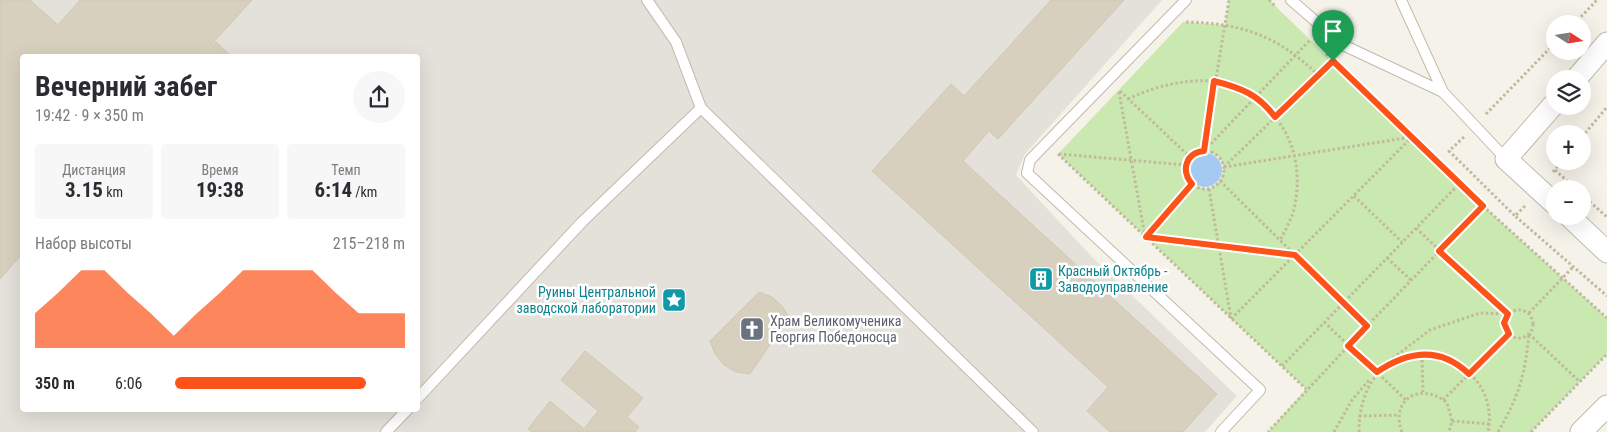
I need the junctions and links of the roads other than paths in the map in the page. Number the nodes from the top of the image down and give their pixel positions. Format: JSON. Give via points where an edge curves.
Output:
{"nodes":[{"id":1,"x":647,"y":0,"type":"edge"},
{"id":2,"x":1186,"y":0,"type":"edge"},
{"id":3,"x":1291,"y":0,"type":"edge"},
{"id":4,"x":1401,"y":0,"type":"edge"},
{"id":5,"x":1607,"y":43,"type":"edge"},
{"id":6,"x":1584,"y":70,"type":"edge"},
{"id":7,"x":1443,"y":92,"type":"junction"},
{"id":8,"x":701,"y":108,"type":"junction"},
{"id":9,"x":1546,"y":113,"type":"edge"},
{"id":10,"x":1506,"y":159,"type":"junction"},
{"id":11,"x":1546,"y":196,"type":"edge"},
{"id":12,"x":1578,"y":225,"type":"edge"},
{"id":13,"x":1607,"y":252,"type":"edge"},
{"id":14,"x":420,"y":396,"type":"edge"},
{"id":15,"x":1605,"y":411,"type":"edge"},
{"id":16,"x":405,"y":412,"type":"edge"},
{"id":17,"x":386,"y":432,"type":"edge"},
{"id":18,"x":1034,"y":432,"type":"edge"},
{"id":19,"x":1221,"y":432,"type":"edge"},
{"id":20,"x":1581,"y":432,"type":"edge"}],
"edges":[{"from":1,"to":8,"type":"lane","via":[[676,42]]},
{"from":2,"to":19,"type":"lane","via":[[1030,160],[1027,173],[1260,390]]},
{"from":3,"to":7,"type":"lane","via":[[1343,45]]},
{"from":4,"to":7,"type":"lane"},
{"from":5,"to":6,"type":"street"},
{"from":7,"to":10,"type":"lane"},
{"from":8,"to":14,"type":"lane","via":[[582,222]]},
{"from":8,"to":18,"type":"lane"},
{"from":9,"to":10,"type":"street"},
{"from":10,"to":11,"type":"street"},
{"from":12,"to":13,"type":"street"},
{"from":15,"to":20,"type":"street"},
{"from":16,"to":17,"type":"lane"}]}
